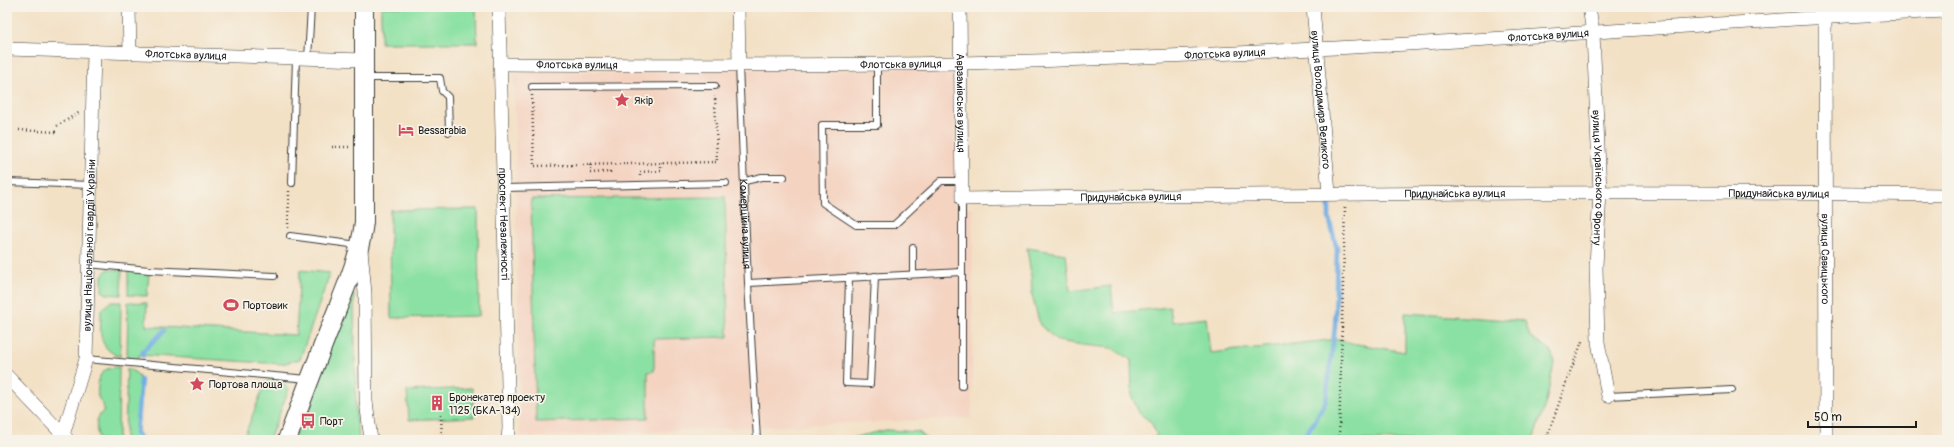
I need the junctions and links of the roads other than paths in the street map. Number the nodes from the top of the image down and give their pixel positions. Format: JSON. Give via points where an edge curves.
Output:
{"nodes":[{"id":1,"x":129,"y":7,"type":"edge"},
{"id":2,"x":311,"y":7,"type":"edge"},
{"id":3,"x":364,"y":7,"type":"edge"},
{"id":4,"x":499,"y":7,"type":"edge"},
{"id":5,"x":738,"y":7,"type":"edge"},
{"id":6,"x":960,"y":7,"type":"edge"},
{"id":7,"x":1313,"y":7,"type":"edge"},
{"id":8,"x":1589,"y":7,"type":"edge"},
{"id":9,"x":1825,"y":11,"type":"edge"},
{"id":10,"x":1947,"y":11,"type":"edge"},
{"id":11,"x":1592,"y":33,"type":"junction"},
{"id":12,"x":7,"y":49,"type":"edge"},
{"id":13,"x":1316,"y":49,"type":"junction"},
{"id":14,"x":94,"y":51,"type":"junction"},
{"id":15,"x":130,"y":53,"type":"junction"},
{"id":16,"x":302,"y":58,"type":"junction"},
{"id":17,"x":961,"y":63,"type":"junction"},
{"id":18,"x":501,"y":64,"type":"junction"},
{"id":19,"x":877,"y":64,"type":"junction"},
{"id":20,"x":739,"y":65,"type":"junction"},
{"id":21,"x":364,"y":69,"type":"junction"},
{"id":22,"x":715,"y":86,"type":"road end"},
{"id":23,"x":532,"y":87,"type":"road end"},
{"id":24,"x":449,"y":132,"type":"dead end"},
{"id":25,"x":784,"y":177,"type":"dead end"},
{"id":26,"x":744,"y":181,"type":"junction"},
{"id":27,"x":962,"y":181,"type":"junction"},
{"id":28,"x":7,"y":182,"type":"edge"},
{"id":29,"x":292,"y":183,"type":"road end"},
{"id":30,"x":726,"y":183,"type":"dead end"},
{"id":31,"x":91,"y":185,"type":"junction"},
{"id":32,"x":504,"y":188,"type":"junction"},
{"id":33,"x":1600,"y":192,"type":"junction"},
{"id":34,"x":1329,"y":193,"type":"junction"},
{"id":35,"x":1824,"y":193,"type":"junction"},
{"id":36,"x":1947,"y":195,"type":"edge"},
{"id":37,"x":962,"y":199,"type":"junction"},
{"id":38,"x":290,"y":236,"type":"dead end"},
{"id":39,"x":361,"y":246,"type":"junction"},
{"id":40,"x":913,"y":248,"type":"dead end"},
{"id":41,"x":88,"y":264,"type":"junction"},
{"id":42,"x":962,"y":272,"type":"junction"},
{"id":43,"x":913,"y":274,"type":"junction"},
{"id":44,"x":274,"y":276,"type":"dead end"},
{"id":45,"x":875,"y":276,"type":"junction"},
{"id":46,"x":849,"y":278,"type":"junction"},
{"id":47,"x":748,"y":283,"type":"junction"},
{"id":48,"x":86,"y":359,"type":"junction"},
{"id":49,"x":7,"y":376,"type":"edge"},
{"id":50,"x":310,"y":379,"type":"junction"},
{"id":51,"x":962,"y":386,"type":"dead end"},
{"id":52,"x":1732,"y":390,"type":"dead end"},
{"id":53,"x":1608,"y":396,"type":"joint"},
{"id":54,"x":65,"y":438,"type":"edge"},
{"id":55,"x":287,"y":440,"type":"edge"},
{"id":56,"x":371,"y":440,"type":"edge"},
{"id":57,"x":508,"y":440,"type":"edge"},
{"id":58,"x":757,"y":440,"type":"edge"},
{"id":59,"x":1826,"y":440,"type":"edge"}],
"edges":[{"from":1,"to":15,"type":"street"},
{"from":2,"to":16,"type":"lane"},
{"from":3,"to":21,"type":"street"},
{"from":4,"to":18,"type":"street","name":"проспект Незалежності"},
{"from":5,"to":20,"type":"street","name":"Комерційна вулиця"},
{"from":6,"to":17,"type":"street","name":"Авраамівська вулиця"},
{"from":7,"to":13,"type":"street","name":"вулиця Володимира Великого"},
{"from":8,"to":11,"type":"street","name":"вулиця Українського Фронту"},
{"from":9,"to":10,"type":"street","name":"Флотська вулиця"},
{"from":9,"to":11,"type":"street","name":"Флотська вулиця"},
{"from":9,"to":35,"type":"street","name":"вулиця Савицького"},
{"from":11,"to":13,"type":"street","name":"Флотська вулиця"},
{"from":11,"to":33,"type":"street","name":"вулиця Українського Фронту"},
{"from":12,"to":14,"type":"street","name":"Флотська вулиця"},
{"from":13,"to":17,"type":"street","name":"Флотська вулиця"},
{"from":13,"to":34,"type":"street","name":"вулиця Володимира Великого"},
{"from":14,"to":15,"type":"street","name":"Флотська вулиця"},
{"from":14,"to":31,"type":"street","name":"вулиця Національної гвардії України"},
{"from":15,"to":16,"type":"street","name":"Флотська вулиця"},
{"from":16,"to":21,"type":"street","name":"Флотська вулиця"},
{"from":16,"to":29,"type":"lane"},
{"from":17,"to":19,"type":"street","name":"Флотська вулиця"},
{"from":17,"to":27,"type":"street","name":"Авраамівська вулиця"},
{"from":18,"to":20,"type":"street","name":"Флотська вулиця"},
{"from":18,"to":32,"type":"street","name":"проспект Незалежності"},
{"from":19,"to":20,"type":"street","name":"Флотська вулиця"},
{"from":19,"to":27,"type":"lane","via":[[877,125],[822,125],[823,203],[856,225],[894,225],[941,181]]},
{"from":20,"to":26,"type":"lane","name":"Комерційна вулиця"},
{"from":21,"to":24,"type":"lane","via":[[440,78],[442,91],[448,97]]},
{"from":21,"to":39,"type":"street","via":[[364,222]]},
{"from":22,"to":23,"type":"lane"},
{"from":25,"to":26,"type":"lane","via":[[762,177]]},
{"from":26,"to":47,"type":"lane","name":"Комерційна вулиця"},
{"from":27,"to":37,"type":"street","name":"Авраамівська вулиця"},
{"from":28,"to":31,"type":"lane"},
{"from":30,"to":32,"type":"lane"},
{"from":31,"to":41,"type":"street","name":"вулиця Національної гвардії України"},
{"from":32,"to":57,"type":"street","name":"проспект Незалежності"},
{"from":33,"to":34,"type":"street","name":"Придунайська вулиця"},
{"from":33,"to":35,"type":"street","name":"Придунайська вулиця"},
{"from":33,"to":53,"type":"street","name":"вулиця Українського Фронту","via":[[1596,266],[1598,342]]},
{"from":34,"to":37,"type":"street","name":"Придунайська вулиця"},
{"from":35,"to":36,"type":"street","name":"Придунайська вулиця"},
{"from":35,"to":59,"type":"street","name":"вулиця Савицького"},
{"from":37,"to":42,"type":"lane"},
{"from":38,"to":39,"type":"lane"},
{"from":39,"to":50,"type":"street"},
{"from":39,"to":56,"type":"street","via":[[365,293],[366,400]]},
{"from":40,"to":43,"type":"lane"},
{"from":41,"to":44,"type":"lane","via":[[149,270]]},
{"from":41,"to":48,"type":"street","name":"вулиця Національної гвардії України"},
{"from":42,"to":43,"type":"lane"},
{"from":42,"to":51,"type":"lane"},
{"from":43,"to":45,"type":"lane"},
{"from":45,"to":46,"type":"lane"},
{"from":45,"to":46,"type":"lane","via":[[870,384],[846,383]]},
{"from":46,"to":47,"type":"lane"},
{"from":47,"to":58,"type":"lane","name":"Комерційна вулиця"},
{"from":48,"to":50,"type":"lane"},
{"from":48,"to":54,"type":"street","name":"вулиця Національної гвардії України"},
{"from":49,"to":54,"type":"street"},
{"from":50,"to":55,"type":"street"},
{"from":52,"to":53,"type":"lane"}]}
